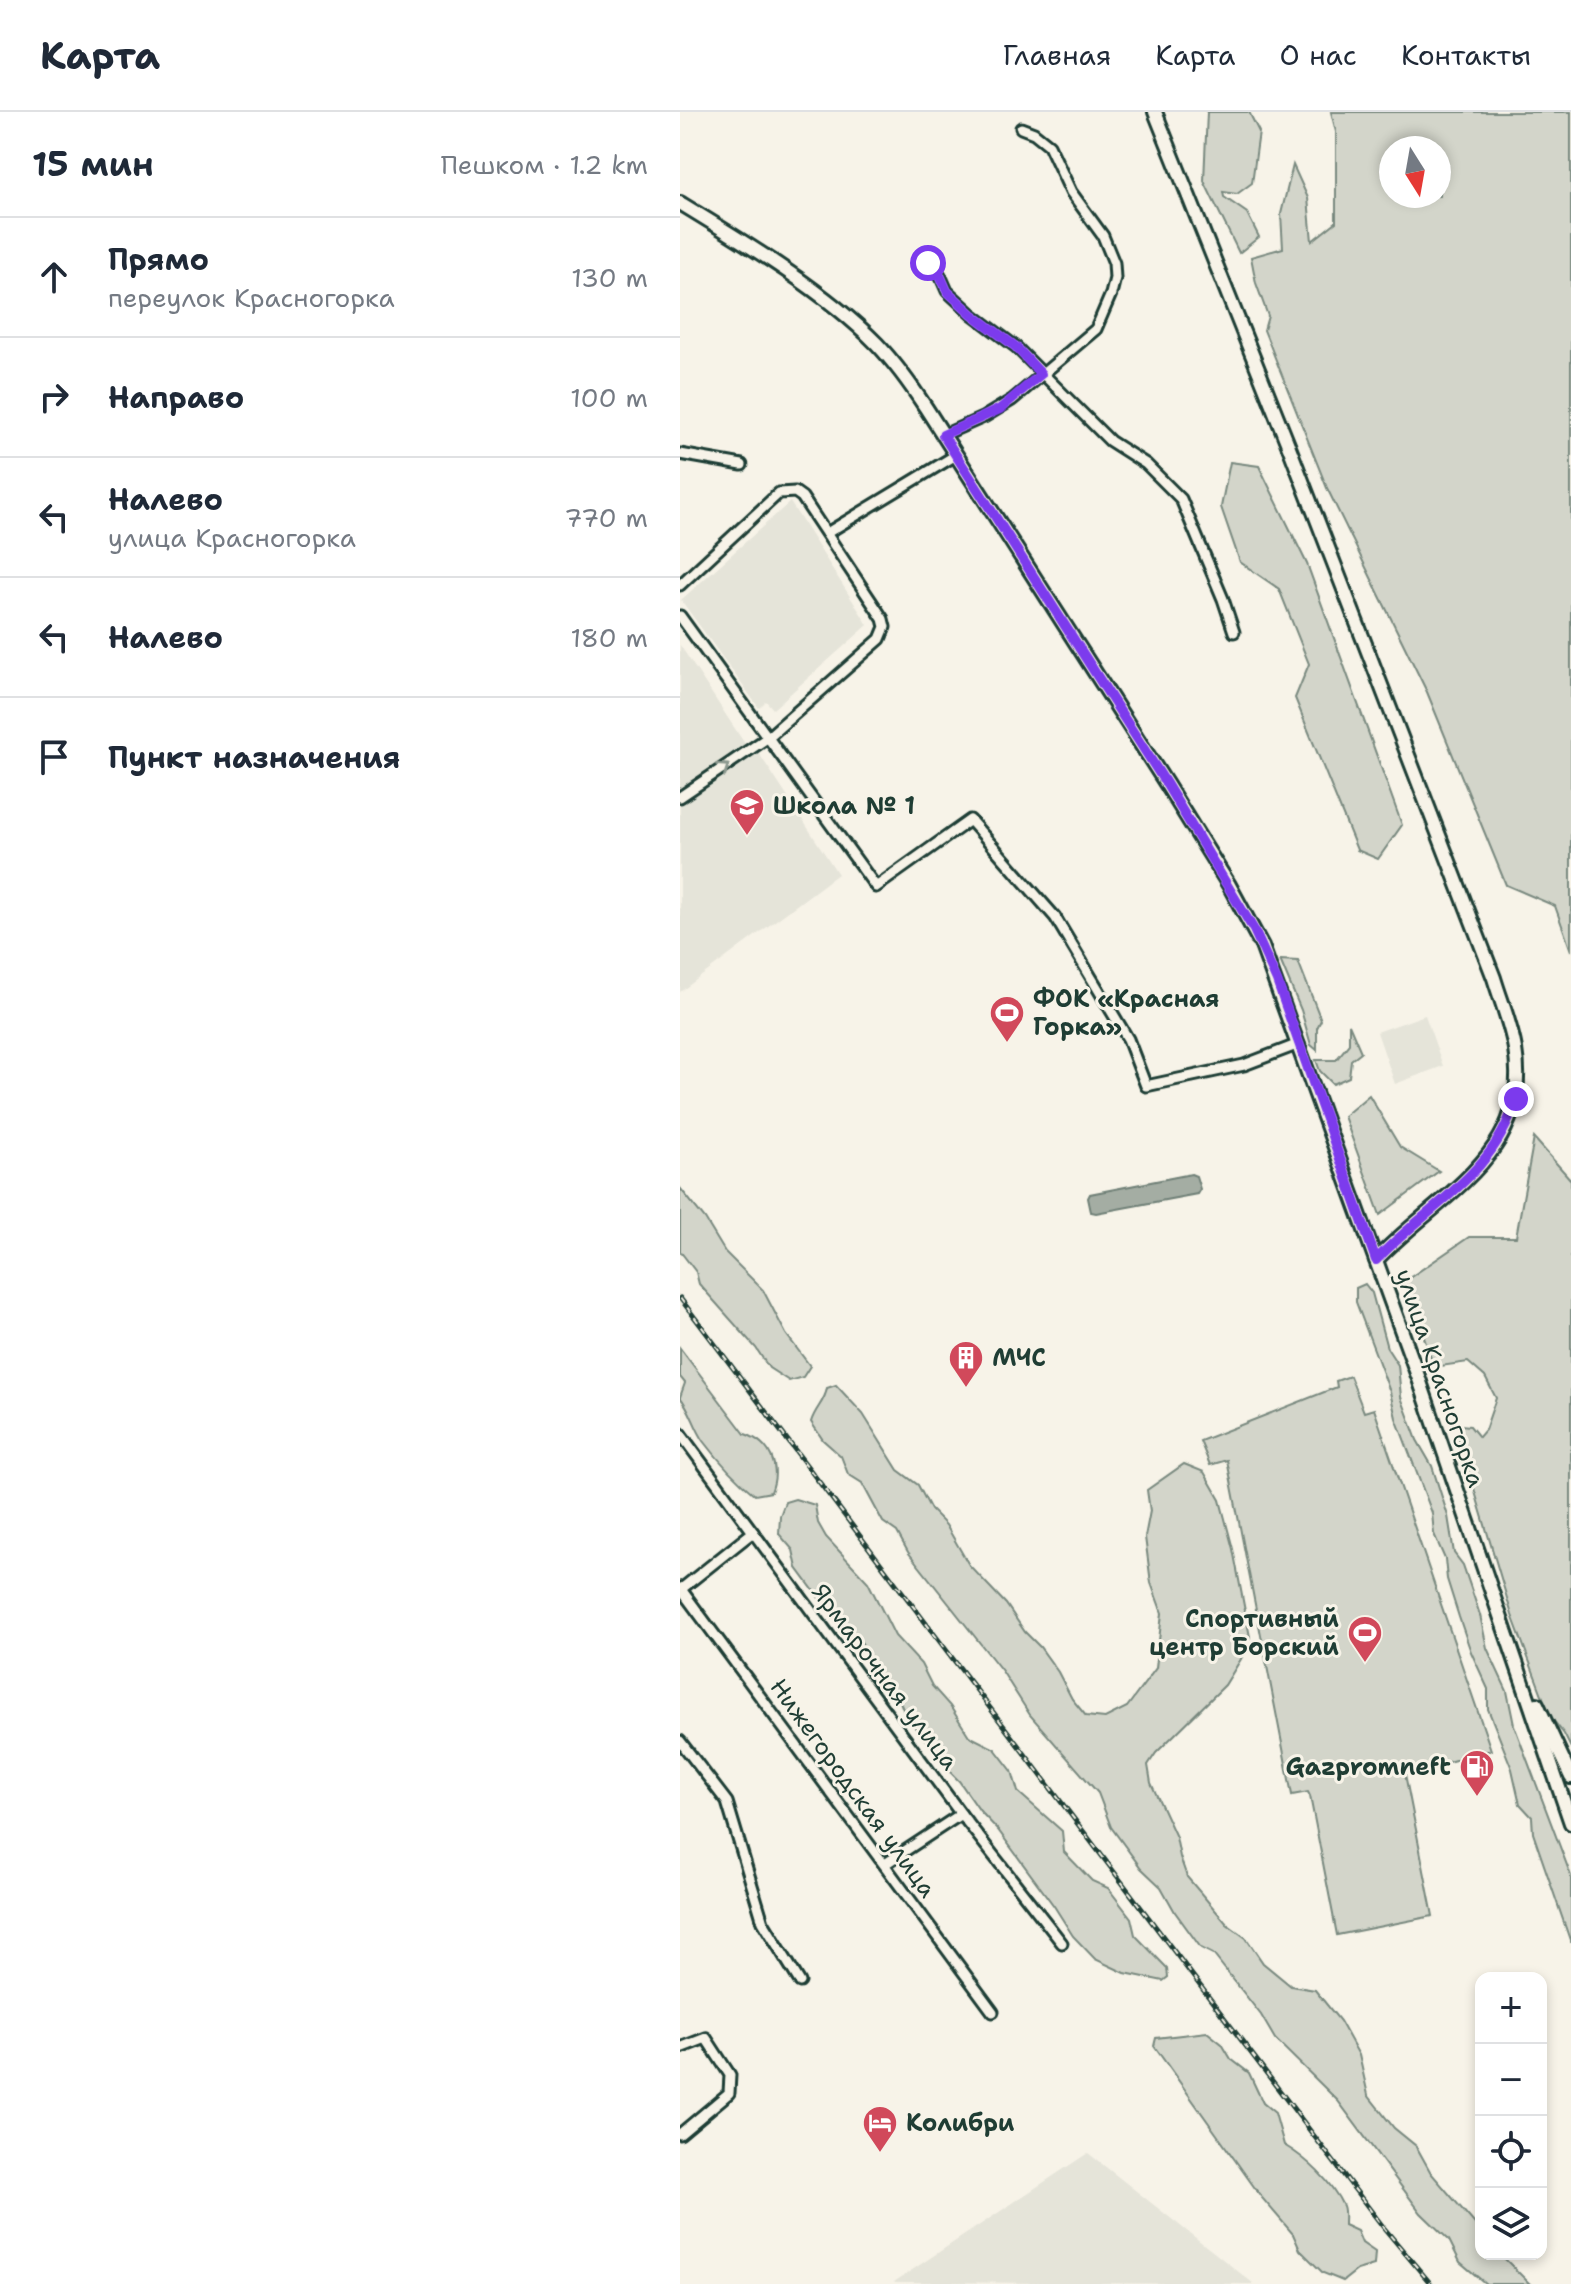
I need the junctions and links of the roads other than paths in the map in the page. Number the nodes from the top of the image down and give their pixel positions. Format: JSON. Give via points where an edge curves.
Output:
{"nodes":[{"id":1,"x":1155,"y":112,"type":"edge"},
{"id":2,"x":1021,"y":128,"type":"dead end"},
{"id":3,"x":680,"y":203,"type":"edge"},
{"id":4,"x":928,"y":263,"type":"dead end"},
{"id":5,"x":1041,"y":374,"type":"junction"},
{"id":6,"x":943,"y":435,"type":"junction"},
{"id":7,"x":680,"y":454,"type":"edge"},
{"id":8,"x":956,"y":455,"type":"junction"},
{"id":9,"x":742,"y":465,"type":"dead end"},
{"id":10,"x":827,"y":533,"type":"junction"},
{"id":11,"x":680,"y":585,"type":"edge"},
{"id":12,"x":680,"y":616,"type":"edge"},
{"id":13,"x":1234,"y":632,"type":"dead end"},
{"id":14,"x":767,"y":738,"type":"junction"},
{"id":15,"x":680,"y":797,"type":"edge"},
{"id":16,"x":1299,"y":1044,"type":"junction"},
{"id":17,"x":1376,"y":1260,"type":"junction"},
{"id":18,"x":680,"y":1433,"type":"edge"},
{"id":19,"x":753,"y":1532,"type":"junction"},
{"id":20,"x":680,"y":1589,"type":"edge"},
{"id":21,"x":1510,"y":1643,"type":"junction"},
{"id":22,"x":680,"y":1741,"type":"edge"},
{"id":23,"x":1571,"y":1777,"type":"edge"},
{"id":24,"x":961,"y":1814,"type":"junction"},
{"id":25,"x":1571,"y":1823,"type":"edge"},
{"id":26,"x":885,"y":1864,"type":"junction"},
{"id":27,"x":1062,"y":1943,"type":"dead end"},
{"id":28,"x":800,"y":1982,"type":"dead end"},
{"id":29,"x":993,"y":2012,"type":"dead end"},
{"id":30,"x":680,"y":2048,"type":"edge"},
{"id":31,"x":680,"y":2134,"type":"edge"}],
"edges":[{"from":1,"to":17,"type":"main road","via":[[1494,978],[1515,1050],[1516,1099],[1504,1132],[1471,1177]]},
{"from":2,"to":5,"type":"street","via":[[1049,145],[1114,263],[1111,294],[1096,329]]},
{"from":3,"to":6,"type":"main road","name":"улица Красногорка","via":[[792,276],[867,335],[899,370]]},
{"from":4,"to":5,"type":"street","via":[[947,291]]},
{"from":5,"to":6,"type":"street","via":[[1000,409]]},
{"from":5,"to":13,"type":"street","via":[[1110,441],[1146,464],[1181,499]]},
{"from":6,"to":8,"type":"main road","name":"улица Красногорка"},
{"from":7,"to":9,"type":"street"},
{"from":8,"to":10,"type":"street"},
{"from":8,"to":16,"type":"main road","name":"улица Красногорка","via":[[1229,885],[1262,946]]},
{"from":10,"to":11,"type":"street","via":[[802,497],[779,493]]},
{"from":10,"to":14,"type":"street","via":[[883,619],[883,634]]},
{"from":12,"to":14,"type":"street"},
{"from":15,"to":14,"type":"street","one_way":true},
{"from":14,"to":16,"type":"street","via":[[876,887],[970,820],[1055,917],[1128,1039],[1146,1086],[1244,1065]]},
{"from":16,"to":17,"type":"main road","name":"улица Красногорка"},
{"from":17,"to":21,"type":"main road","name":"улица Красногорка"},
{"from":18,"to":19,"type":"street","name":"Ярмарочная улица"},
{"from":19,"to":20,"type":"street"},
{"from":19,"to":24,"type":"street","name":"Ярмарочная улица"},
{"from":20,"to":26,"type":"street","name":"Нижегородская улица"},
{"from":21,"to":23,"type":"main road"},
{"from":21,"to":25,"type":"main road"},
{"from":22,"to":28,"type":"street","via":[[727,1802],[763,1922]]},
{"from":24,"to":26,"type":"street"},
{"from":24,"to":27,"type":"street","name":"Ярмарочная улица"},
{"from":26,"to":29,"type":"street","name":"Нижегородская улица"},
{"from":30,"to":31,"type":"street","via":[[706,2038],[730,2075],[729,2093]]}]}
